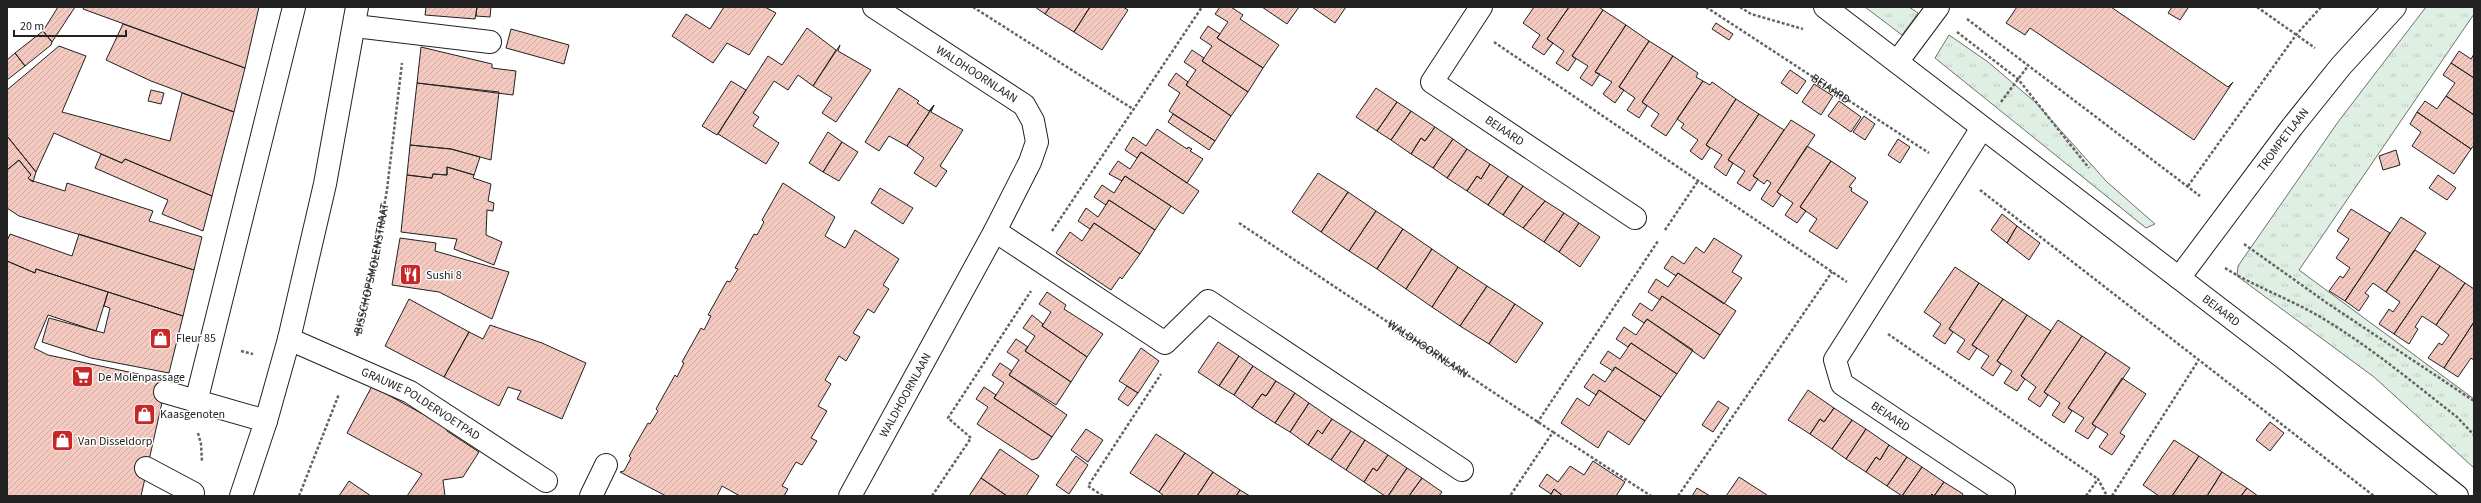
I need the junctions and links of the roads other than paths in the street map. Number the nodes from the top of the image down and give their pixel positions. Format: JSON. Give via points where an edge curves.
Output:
{"nodes":[{"id":1,"x":294,"y":7,"type":"edge"},
{"id":2,"x":874,"y":7,"type":"edge"},
{"id":3,"x":1825,"y":7,"type":"edge"},
{"id":4,"x":1938,"y":7,"type":"edge"},
{"id":5,"x":2395,"y":7,"type":"edge"},
{"id":6,"x":356,"y":16,"type":"edge"},
{"id":7,"x":1475,"y":16,"type":"edge"},
{"id":8,"x":490,"y":42,"type":"dead end"},
{"id":9,"x":1897,"y":62,"type":"junction"},
{"id":10,"x":1982,"y":128,"type":"junction"},
{"id":11,"x":1635,"y":218,"type":"dead end"},
{"id":12,"x":994,"y":231,"type":"junction"},
{"id":13,"x":2179,"y":278,"type":"junction"},
{"id":14,"x":289,"y":339,"type":"junction"},
{"id":15,"x":165,"y":392,"type":"dead end"},
{"id":16,"x":196,"y":402,"type":"junction"},
{"id":17,"x":266,"y":421,"type":"junction"},
{"id":18,"x":606,"y":465,"type":"dead end"},
{"id":19,"x":146,"y":468,"type":"dead end"},
{"id":20,"x":1462,"y":470,"type":"dead end"},
{"id":21,"x":546,"y":481,"type":"dead end"},
{"id":22,"x":2004,"y":492,"type":"dead end"},
{"id":23,"x":193,"y":493,"type":"road end"},
{"id":24,"x":241,"y":496,"type":"edge"},
{"id":25,"x":590,"y":496,"type":"edge"},
{"id":26,"x":850,"y":496,"type":"edge"},
{"id":27,"x":2457,"y":496,"type":"edge"}],
"edges":[{"from":1,"to":16,"type":"street"},
{"from":2,"to":12,"type":"street","name":"WALDHOORNLAAN","via":[[1024,105],[1033,121],[1037,142],[1030,162]]},
{"from":3,"to":9,"type":"street","name":"BEIAARD"},
{"from":4,"to":9,"type":"street"},
{"from":5,"to":13,"type":"street","name":"TROMPETLAAN","via":[[2341,66],[2292,127]]},
{"from":6,"to":8,"type":"street","via":[[405,32]]},
{"from":6,"to":14,"type":"street","via":[[325,184]]},
{"from":7,"to":11,"type":"street","name":"BEIAARD","via":[[1432,82]]},
{"from":9,"to":10,"type":"street","name":"BEIAARD"},
{"from":10,"to":13,"type":"street","name":"BEIAARD"},
{"from":10,"to":22,"type":"street","name":"BEIAARD","via":[[1835,360],[1842,384]]},
{"from":12,"to":20,"type":"street","via":[[1165,343],[1208,301]]},
{"from":12,"to":26,"type":"street","name":"WALDHOORNLAAN"},
{"from":13,"to":27,"type":"street","name":"BEIAARD"},
{"from":14,"to":17,"type":"street"},
{"from":14,"to":21,"type":"street","name":"GRAUWE POLDERVOETPAD","via":[[410,392]]},
{"from":15,"to":16,"type":"street"},
{"from":16,"to":17,"type":"street"},
{"from":17,"to":24,"type":"street"},
{"from":18,"to":25,"type":"street"},
{"from":19,"to":23,"type":"street"}]}
